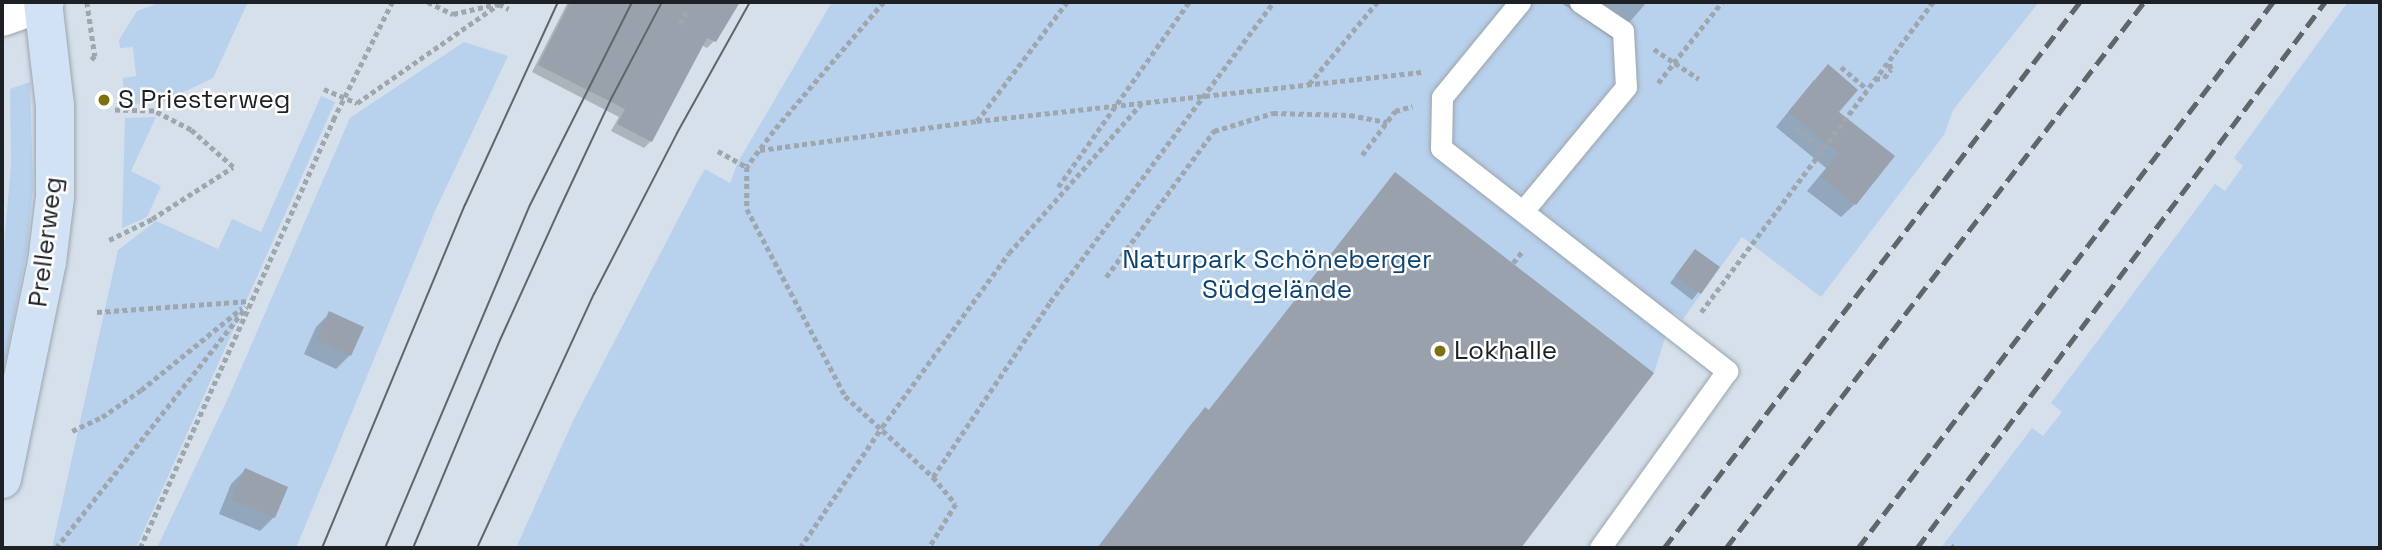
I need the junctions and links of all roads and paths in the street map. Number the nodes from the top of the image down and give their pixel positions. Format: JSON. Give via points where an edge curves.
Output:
{"nodes":[{"id":1,"x":43,"y":2,"type":"edge"},
{"id":2,"x":87,"y":2,"type":"edge"},
{"id":3,"x":391,"y":2,"type":"edge"},
{"id":4,"x":428,"y":2,"type":"edge"},
{"id":5,"x":884,"y":2,"type":"edge"},
{"id":6,"x":1067,"y":2,"type":"edge"},
{"id":7,"x":1189,"y":2,"type":"edge"},
{"id":8,"x":1275,"y":2,"type":"edge"},
{"id":9,"x":1377,"y":2,"type":"edge"},
{"id":10,"x":1520,"y":2,"type":"edge"},
{"id":11,"x":1580,"y":2,"type":"edge"},
{"id":12,"x":1933,"y":2,"type":"edge"},
{"id":13,"x":498,"y":3,"type":"edge"},
{"id":14,"x":509,"y":9,"type":"dead end"},
{"id":15,"x":687,"y":10,"type":"dead end"},
{"id":16,"x":2,"y":17,"type":"edge"},
{"id":17,"x":680,"y":24,"type":"dead end"},
{"id":18,"x":1623,"y":31,"type":"junction"},
{"id":19,"x":95,"y":56,"type":"dead end"},
{"id":20,"x":1467,"y":66,"type":"junction"},
{"id":21,"x":1841,"y":67,"type":"dead end"},
{"id":22,"x":1699,"y":79,"type":"dead end"},
{"id":23,"x":1308,"y":86,"type":"junction"},
{"id":24,"x":324,"y":89,"type":"dead end"},
{"id":25,"x":1867,"y":89,"type":"junction"},
{"id":26,"x":1205,"y":96,"type":"junction"},
{"id":27,"x":1441,"y":97,"type":"junction"},
{"id":28,"x":345,"y":98,"type":"junction"},
{"id":29,"x":112,"y":99,"type":"dead end"},
{"id":30,"x":104,"y":100,"type":"dead end"},
{"id":31,"x":1142,"y":103,"type":"junction"},
{"id":32,"x":113,"y":110,"type":"dead end"},
{"id":33,"x":977,"y":121,"type":"junction"},
{"id":34,"x":1387,"y":122,"type":"junction"},
{"id":35,"x":1796,"y":127,"type":"dead end"},
{"id":36,"x":1822,"y":149,"type":"junction"},
{"id":37,"x":760,"y":150,"type":"junction"},
{"id":38,"x":718,"y":151,"type":"dead end"},
{"id":39,"x":1362,"y":155,"type":"dead end"},
{"id":40,"x":747,"y":167,"type":"junction"},
{"id":41,"x":1058,"y":187,"type":"dead end"},
{"id":42,"x":1523,"y":211,"type":"junction"},
{"id":43,"x":109,"y":240,"type":"dead end"},
{"id":44,"x":1106,"y":277,"type":"dead end"},
{"id":45,"x":251,"y":300,"type":"junction"},
{"id":46,"x":97,"y":312,"type":"dead end"},
{"id":47,"x":1684,"y":335,"type":"junction"},
{"id":48,"x":882,"y":428,"type":"junction"},
{"id":49,"x":72,"y":431,"type":"dead end"},
{"id":50,"x":933,"y":477,"type":"junction"},
{"id":51,"x":2,"y":479,"type":"edge"},
{"id":52,"x":56,"y":548,"type":"edge"},
{"id":53,"x":140,"y":548,"type":"edge"},
{"id":54,"x":800,"y":548,"type":"edge"},
{"id":55,"x":929,"y":548,"type":"edge"},
{"id":56,"x":1600,"y":548,"type":"edge"}],
"edges":[{"from":1,"to":16,"type":"street"},
{"from":1,"to":51,"type":"main road","name":"Prellerweg","via":[[55,106],[54,210],[36,324]]},
{"from":2,"to":19,"type":"path"},
{"from":3,"to":28,"type":"path"},
{"from":4,"to":13,"type":"path","via":[[453,14]]},
{"from":5,"to":37,"type":"path"},
{"from":6,"to":33,"type":"path"},
{"from":7,"to":41,"type":"path","bridge":true},
{"from":8,"to":26,"type":"path"},
{"from":9,"to":23,"type":"path"},
{"from":10,"to":20,"type":"lane"},
{"from":11,"to":18,"type":"lane"},
{"from":12,"to":25,"type":"path","via":[[1888,62],[1891,69],[1884,79],[1875,79]]},
{"from":13,"to":14,"type":"path"},
{"from":13,"to":28,"type":"path","via":[[357,103]]},
{"from":15,"to":17,"type":"path"},
{"from":18,"to":22,"type":"path"},
{"from":18,"to":42,"type":"lane","via":[[1626,87]]},
{"from":20,"to":23,"type":"path"},
{"from":20,"to":27,"type":"lane"},
{"from":21,"to":25,"type":"path"},
{"from":23,"to":26,"type":"path"},
{"from":24,"to":28,"type":"path"},
{"from":25,"to":36,"type":"path"},
{"from":26,"to":31,"type":"path"},
{"from":26,"to":50,"type":"path","via":[[1050,302]]},
{"from":27,"to":34,"type":"path","via":[[1395,111]]},
{"from":27,"to":42,"type":"lane","via":[[1441,148]]},
{"from":28,"to":45,"type":"path"},
{"from":29,"to":30,"type":"path"},
{"from":31,"to":33,"type":"path"},
{"from":31,"to":48,"type":"path","via":[[1009,253]]},
{"from":32,"to":43,"type":"path","via":[[154,111],[191,130],[233,167],[152,219]]},
{"from":33,"to":37,"type":"path"},
{"from":34,"to":39,"type":"path"},
{"from":34,"to":44,"type":"path","via":[[1273,113],[1214,131]]},
{"from":35,"to":36,"type":"path"},
{"from":36,"to":47,"type":"path"},
{"from":37,"to":40,"type":"path"},
{"from":38,"to":40,"type":"path"},
{"from":40,"to":48,"type":"path","via":[[747,209],[845,396]]},
{"from":42,"to":47,"type":"lane"},
{"from":45,"to":46,"type":"path"},
{"from":45,"to":49,"type":"path","via":[[141,390]]},
{"from":45,"to":52,"type":"path"},
{"from":45,"to":53,"type":"path"},
{"from":47,"to":56,"type":"lane","via":[[1727,371]]},
{"from":48,"to":50,"type":"path"},
{"from":48,"to":54,"type":"path"},
{"from":50,"to":55,"type":"path","via":[[956,504]]}]}
